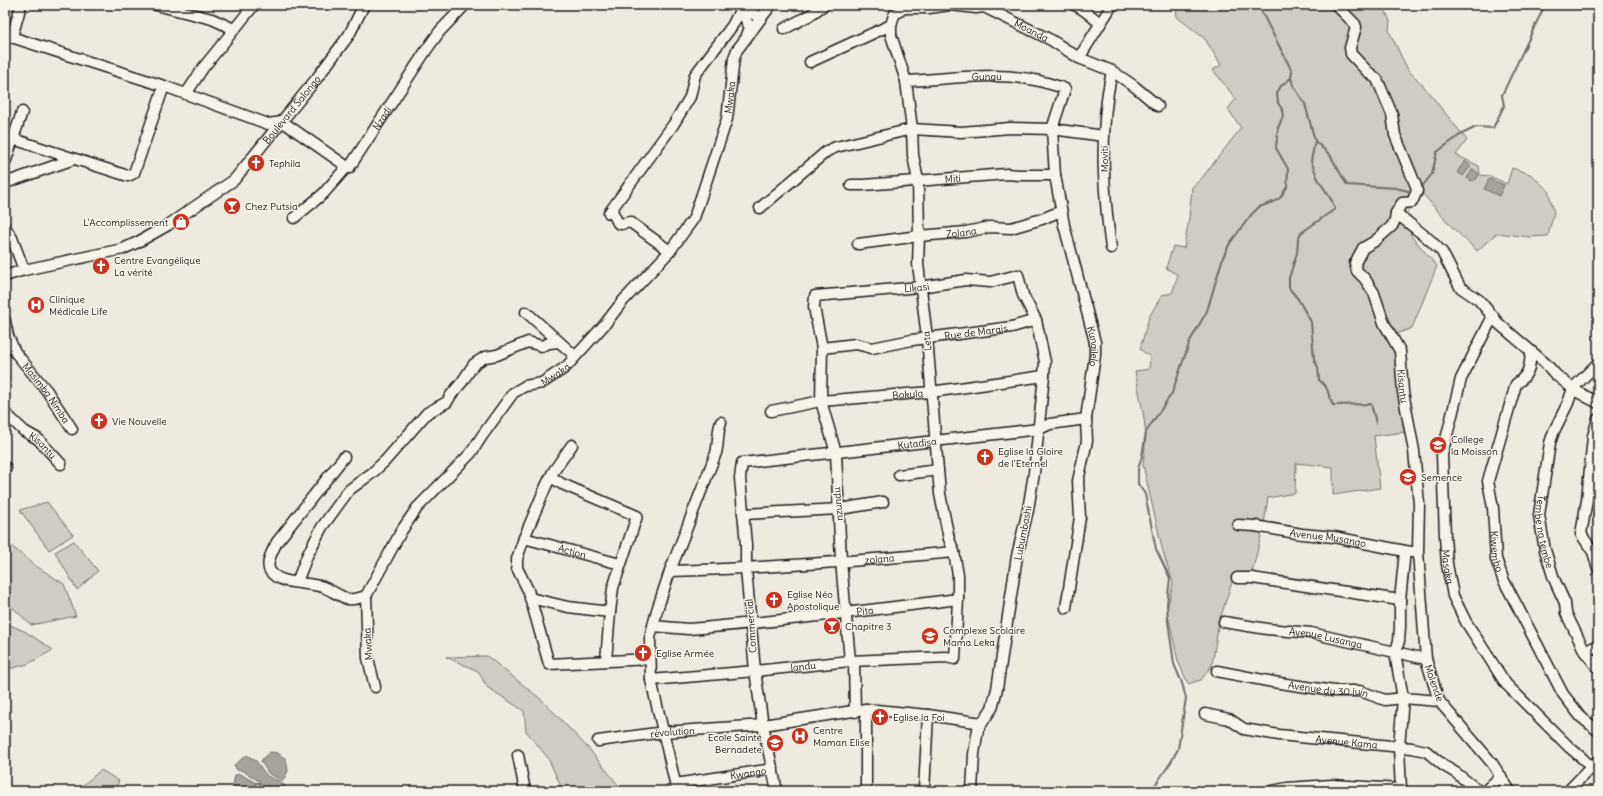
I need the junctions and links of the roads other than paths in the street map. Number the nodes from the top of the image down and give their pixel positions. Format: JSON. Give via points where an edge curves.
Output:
{"nodes":[{"id":1,"x":21,"y":5,"type":"edge"},
{"id":2,"x":156,"y":5,"type":"edge"},
{"id":3,"x":254,"y":5,"type":"edge"},
{"id":4,"x":364,"y":5,"type":"edge"},
{"id":5,"x":465,"y":5,"type":"edge"},
{"id":6,"x":771,"y":5,"type":"edge"},
{"id":7,"x":824,"y":5,"type":"edge"},
{"id":8,"x":1074,"y":5,"type":"edge"},
{"id":9,"x":1112,"y":5,"type":"edge"},
{"id":10,"x":1336,"y":5,"type":"edge"},
{"id":11,"x":742,"y":6,"type":"edge"},
{"id":12,"x":903,"y":6,"type":"edge"},
{"id":13,"x":760,"y":18,"type":"junction"},
{"id":14,"x":891,"y":24,"type":"junction"},
{"id":15,"x":1100,"y":24,"type":"junction"},
{"id":16,"x":234,"y":29,"type":"junction"},
{"id":17,"x":784,"y":29,"type":"dead end"},
{"id":18,"x":9,"y":36,"type":"edge"},
{"id":19,"x":743,"y":44,"type":"junction"},
{"id":20,"x":1079,"y":58,"type":"junction"},
{"id":21,"x":810,"y":62,"type":"dead end"},
{"id":22,"x":1112,"y":70,"type":"junction"},
{"id":23,"x":906,"y":81,"type":"junction"},
{"id":24,"x":164,"y":86,"type":"junction"},
{"id":25,"x":1065,"y":89,"type":"joint"},
{"id":26,"x":186,"y":94,"type":"junction"},
{"id":27,"x":1158,"y":106,"type":"dead end"},
{"id":28,"x":22,"y":112,"type":"dead end"},
{"id":29,"x":283,"y":122,"type":"junction"},
{"id":30,"x":912,"y":129,"type":"junction"},
{"id":31,"x":1052,"y":129,"type":"junction"},
{"id":32,"x":1104,"y":136,"type":"junction"},
{"id":33,"x":14,"y":139,"type":"junction"},
{"id":34,"x":74,"y":159,"type":"junction"},
{"id":35,"x":5,"y":163,"type":"edge"},
{"id":36,"x":349,"y":168,"type":"junction"},
{"id":37,"x":1055,"y":175,"type":"junction"},
{"id":38,"x":918,"y":181,"type":"junction"},
{"id":39,"x":5,"y":183,"type":"edge"},
{"id":40,"x":851,"y":185,"type":"dead end"},
{"id":41,"x":760,"y":208,"type":"dead end"},
{"id":42,"x":1061,"y":211,"type":"junction"},
{"id":43,"x":1396,"y":213,"type":"junction"},
{"id":44,"x":294,"y":218,"type":"dead end"},
{"id":45,"x":5,"y":227,"type":"edge"},
{"id":46,"x":919,"y":236,"type":"junction"},
{"id":47,"x":858,"y":244,"type":"dead end"},
{"id":48,"x":1111,"y":248,"type":"dead end"},
{"id":49,"x":670,"y":251,"type":"junction"},
{"id":50,"x":24,"y":270,"type":"junction"},
{"id":51,"x":1018,"y":275,"type":"joint"},
{"id":52,"x":5,"y":276,"type":"edge"},
{"id":53,"x":920,"y":287,"type":"junction"},
{"id":54,"x":815,"y":296,"type":"joint"},
{"id":55,"x":526,"y":312,"type":"dead end"},
{"id":56,"x":1493,"y":316,"type":"junction"},
{"id":57,"x":1036,"y":320,"type":"junction"},
{"id":58,"x":5,"y":321,"type":"edge"},
{"id":59,"x":7,"y":337,"type":"edge"},
{"id":60,"x":927,"y":338,"type":"junction"},
{"id":61,"x":559,"y":342,"type":"junction"},
{"id":62,"x":822,"y":348,"type":"junction"},
{"id":63,"x":1531,"y":352,"type":"junction"},
{"id":64,"x":575,"y":356,"type":"junction"},
{"id":65,"x":1598,"y":363,"type":"edge"},
{"id":66,"x":1044,"y":376,"type":"junction"},
{"id":67,"x":1573,"y":388,"type":"junction"},
{"id":68,"x":931,"y":392,"type":"junction"},
{"id":69,"x":821,"y":401,"type":"junction"},
{"id":70,"x":1598,"y":403,"type":"edge"},
{"id":71,"x":771,"y":410,"type":"dead end"},
{"id":72,"x":5,"y":413,"type":"edge"},
{"id":73,"x":1086,"y":419,"type":"junction"},
{"id":74,"x":1598,"y":419,"type":"edge"},
{"id":75,"x":721,"y":422,"type":"dead end"},
{"id":76,"x":72,"y":429,"type":"dead end"},
{"id":77,"x":1039,"y":429,"type":"junction"},
{"id":78,"x":935,"y":441,"type":"junction"},
{"id":79,"x":572,"y":445,"type":"dead end"},
{"id":80,"x":836,"y":452,"type":"junction"},
{"id":81,"x":344,"y":457,"type":"dead end"},
{"id":82,"x":746,"y":462,"type":"joint"},
{"id":83,"x":61,"y":464,"type":"dead end"},
{"id":84,"x":938,"y":470,"type":"junction"},
{"id":85,"x":899,"y":475,"type":"dead end"},
{"id":86,"x":551,"y":477,"type":"junction"},
{"id":87,"x":883,"y":502,"type":"dead end"},
{"id":88,"x":840,"y":509,"type":"junction"},
{"id":89,"x":743,"y":514,"type":"junction"},
{"id":90,"x":1238,"y":525,"type":"dead end"},
{"id":91,"x":524,"y":538,"type":"junction"},
{"id":92,"x":954,"y":552,"type":"junction"},
{"id":93,"x":1405,"y":552,"type":"junction"},
{"id":94,"x":1418,"y":552,"type":"junction"},
{"id":95,"x":841,"y":561,"type":"junction"},
{"id":96,"x":620,"y":564,"type":"junction"},
{"id":97,"x":1598,"y":568,"type":"edge"},
{"id":98,"x":746,"y":569,"type":"junction"},
{"id":99,"x":670,"y":571,"type":"junction"},
{"id":100,"x":1237,"y":578,"type":"dead end"},
{"id":101,"x":297,"y":582,"type":"junction"},
{"id":102,"x":366,"y":596,"type":"junction"},
{"id":103,"x":530,"y":598,"type":"junction"},
{"id":104,"x":958,"y":599,"type":"junction"},
{"id":105,"x":1400,"y":600,"type":"junction"},
{"id":106,"x":1066,"y":608,"type":"dead end"},
{"id":107,"x":610,"y":612,"type":"junction"},
{"id":108,"x":845,"y":614,"type":"junction"},
{"id":109,"x":1224,"y":622,"type":"dead end"},
{"id":110,"x":751,"y":623,"type":"junction"},
{"id":111,"x":653,"y":626,"type":"junction"},
{"id":112,"x":1598,"y":645,"type":"edge"},
{"id":113,"x":1585,"y":652,"type":"junction"},
{"id":114,"x":1395,"y":653,"type":"junction"},
{"id":115,"x":650,"y":659,"type":"junction"},
{"id":116,"x":956,"y":659,"type":"joint"},
{"id":117,"x":1426,"y":659,"type":"junction"},
{"id":118,"x":606,"y":661,"type":"junction"},
{"id":119,"x":850,"y":661,"type":"junction"},
{"id":120,"x":1598,"y":668,"type":"edge"},
{"id":121,"x":755,"y":671,"type":"junction"},
{"id":122,"x":1217,"y":671,"type":"dead end"},
{"id":123,"x":651,"y":680,"type":"junction"},
{"id":124,"x":375,"y":687,"type":"dead end"},
{"id":125,"x":1403,"y":698,"type":"junction"},
{"id":126,"x":1439,"y":701,"type":"junction"},
{"id":127,"x":866,"y":709,"type":"junction"},
{"id":128,"x":855,"y":712,"type":"junction"},
{"id":129,"x":1205,"y":714,"type":"dead end"},
{"id":130,"x":928,"y":715,"type":"junction"},
{"id":131,"x":982,"y":723,"type":"junction"},
{"id":132,"x":763,"y":725,"type":"junction"},
{"id":133,"x":1598,"y":731,"type":"edge"},
{"id":134,"x":664,"y":732,"type":"junction"},
{"id":135,"x":598,"y":741,"type":"dead end"},
{"id":136,"x":1399,"y":747,"type":"junction"},
{"id":137,"x":518,"y":755,"type":"dead end"},
{"id":138,"x":1596,"y":768,"type":"edge"},
{"id":139,"x":773,"y":769,"type":"junction"},
{"id":140,"x":1501,"y":776,"type":"junction"},
{"id":141,"x":676,"y":787,"type":"edge"},
{"id":142,"x":1401,"y":790,"type":"edge"},
{"id":143,"x":525,"y":791,"type":"edge"},
{"id":144,"x":777,"y":791,"type":"edge"},
{"id":145,"x":866,"y":791,"type":"edge"},
{"id":146,"x":924,"y":791,"type":"edge"},
{"id":147,"x":972,"y":791,"type":"edge"},
{"id":148,"x":1272,"y":791,"type":"edge"},
{"id":149,"x":1479,"y":791,"type":"edge"},
{"id":150,"x":1485,"y":791,"type":"edge"},
{"id":151,"x":1510,"y":791,"type":"edge"},
{"id":152,"x":1568,"y":791,"type":"edge"}],
"edges":[{"from":1,"to":18,"type":"street"},
{"from":2,"to":16,"type":"street","via":[[212,19]]},
{"from":3,"to":16,"type":"street"},
{"from":4,"to":29,"type":"street","name":"Boulevard Salongo","via":[[348,35]]},
{"from":5,"to":36,"type":"street","name":"Nzadi","via":[[427,49]]},
{"from":6,"to":13,"type":"street"},
{"from":7,"to":17,"type":"street","via":[[810,16]]},
{"from":8,"to":15,"type":"street","via":[[1081,7]]},
{"from":9,"to":15,"type":"street"},
{"from":10,"to":43,"type":"street","via":[[1355,24],[1351,54],[1377,79],[1392,114],[1395,135],[1416,186],[1417,191],[1412,202],[1402,203]]},
{"from":11,"to":13,"type":"street"},
{"from":11,"to":19,"type":"street","via":[[750,28]]},
{"from":11,"to":49,"type":"street","via":[[732,26],[695,75],[690,97],[673,125],[609,213],[616,215],[618,223],[630,222]]},
{"from":12,"to":14,"type":"street","name":"Moanda","via":[[894,15]]},
{"from":12,"to":20,"type":"street","name":"Moanda","via":[[984,7],[1051,40]]},
{"from":13,"to":19,"type":"street"},
{"from":14,"to":21,"type":"street","name":"Moanda"},
{"from":14,"to":23,"type":"street","name":"Leta","via":[[891,35]]},
{"from":15,"to":20,"type":"street"},
{"from":16,"to":26,"type":"street"},
{"from":18,"to":24,"type":"street"},
{"from":19,"to":49,"type":"street","name":"Mwaka","via":[[734,58],[727,119],[703,194],[694,218]]},
{"from":20,"to":22,"type":"street","name":"Moanda"},
{"from":22,"to":27,"type":"street","name":"Moanda"},
{"from":22,"to":32,"type":"street","name":"Moviti"},
{"from":23,"to":25,"type":"street","name":"Gungu","via":[[1018,77]]},
{"from":23,"to":30,"type":"street","name":"Leta"},
{"from":24,"to":26,"type":"street"},
{"from":24,"to":34,"type":"street","via":[[131,176]]},
{"from":25,"to":31,"type":"street","name":"Kungilelo"},
{"from":26,"to":29,"type":"street","via":[[268,124]]},
{"from":28,"to":33,"type":"street"},
{"from":29,"to":36,"type":"street"},
{"from":29,"to":50,"type":"street","name":"Boulevard Salongo","via":[[234,180],[168,225],[138,242],[109,253]]},
{"from":30,"to":31,"type":"street","via":[[961,132],[1010,128]]},
{"from":30,"to":38,"type":"street","name":"Leta"},
{"from":30,"to":41,"type":"street","via":[[827,151]]},
{"from":31,"to":32,"type":"street"},
{"from":31,"to":37,"type":"street","name":"Kungilelo"},
{"from":32,"to":48,"type":"street","name":"Moviti","via":[[1106,213]]},
{"from":33,"to":34,"type":"street"},
{"from":33,"to":35,"type":"street"},
{"from":34,"to":39,"type":"street"},
{"from":36,"to":44,"type":"street","name":"Nzadi"},
{"from":37,"to":38,"type":"street","name":"Miti","via":[[1006,174]]},
{"from":37,"to":42,"type":"street","name":"Kungilelo"},
{"from":38,"to":40,"type":"street","name":"Miti"},
{"from":38,"to":46,"type":"street","name":"Leta"},
{"from":42,"to":46,"type":"street","name":"Zolana","via":[[1011,228],[990,227]]},
{"from":42,"to":73,"type":"street","name":"Kungilelo","via":[[1095,342]]},
{"from":43,"to":56,"type":"street","via":[[1442,252],[1460,288],[1479,300]]},
{"from":43,"to":94,"type":"street","name":"Kisantu","via":[[1392,226],[1363,248],[1355,263],[1357,271],[1374,293],[1384,323],[1400,351],[1403,392],[1414,451],[1419,504]]},
{"from":45,"to":50,"type":"street"},
{"from":46,"to":47,"type":"street","name":"Zolana"},
{"from":46,"to":53,"type":"street","name":"Leta"},
{"from":49,"to":64,"type":"street","name":"Mwaka"},
{"from":50,"to":52,"type":"street","name":"Boulevard Salongo"},
{"from":51,"to":53,"type":"street","name":"Likasi","via":[[990,282],[966,280]]},
{"from":51,"to":57,"type":"street","name":"Lubumbashi"},
{"from":53,"to":54,"type":"street","name":"Likasi"},
{"from":53,"to":60,"type":"street","name":"Leta"},
{"from":54,"to":62,"type":"street","name":"nzundu","via":[[814,307]]},
{"from":55,"to":61,"type":"street"},
{"from":56,"to":63,"type":"street"},
{"from":56,"to":138,"type":"street","name":"Masaka","via":[[1460,379],[1442,455],[1445,536],[1453,596],[1466,622],[1506,684],[1569,747]]},
{"from":57,"to":60,"type":"street","name":"Rue de Marais","via":[[1012,327]]},
{"from":57,"to":66,"type":"street","name":"Lubumbashi","via":[[1045,362]]},
{"from":58,"to":59,"type":"street"},
{"from":59,"to":76,"type":"street","name":"Masimba Nimba"},
{"from":60,"to":62,"type":"street","name":"Rue de Marais","via":[[872,348],[856,344]]},
{"from":60,"to":68,"type":"street","name":"Leta"},
{"from":61,"to":64,"type":"street"},
{"from":61,"to":101,"type":"street","via":[[542,346],[528,342],[497,355],[485,357],[474,364],[447,402],[427,413],[385,461],[349,490],[322,527]]},
{"from":62,"to":69,"type":"street","name":"nzundu"},
{"from":63,"to":67,"type":"street"},
{"from":63,"to":133,"type":"street","name":"Kiwembo","via":[[1530,366],[1524,379],[1516,384],[1488,481],[1493,508],[1496,560],[1503,579],[1563,694],[1581,717]]},
{"from":64,"to":102,"type":"street","name":"Mwaka","via":[[566,367],[542,383],[525,386],[513,393],[471,453],[417,508]]},
{"from":65,"to":67,"type":"street"},
{"from":66,"to":68,"type":"street","name":"Bokula"},
{"from":66,"to":77,"type":"street","name":"Lubumbashi"},
{"from":67,"to":70,"type":"street"},
{"from":67,"to":113,"type":"street","name":"Tembe na tembe","via":[[1550,443],[1539,515],[1545,550],[1554,579],[1565,603],[1566,613]]},
{"from":68,"to":69,"type":"street","name":"Bokula"},
{"from":68,"to":78,"type":"street","name":"Leta"},
{"from":69,"to":71,"type":"street","name":"Bokula"},
{"from":69,"to":80,"type":"street","name":"nzundu"},
{"from":72,"to":83,"type":"street","name":"Kisantu","via":[[24,432],[38,438]]},
{"from":73,"to":77,"type":"street","name":"Kutadisa","via":[[1050,424]]},
{"from":73,"to":106,"type":"street","name":"Kungilelo","via":[[1088,440],[1078,481],[1080,516]]},
{"from":74,"to":97,"type":"street","via":[[1593,436],[1581,534],[1593,552]]},
{"from":75,"to":99,"type":"street","via":[[716,453]]},
{"from":77,"to":78,"type":"street","name":"Kutadisa"},
{"from":77,"to":131,"type":"street","name":"Lubumbashi","via":[[1034,473],[997,689],[992,708]]},
{"from":78,"to":80,"type":"street","name":"Kutadisa"},
{"from":78,"to":84,"type":"street","name":"Leta"},
{"from":79,"to":86,"type":"street"},
{"from":80,"to":82,"type":"street","name":"Kutadisa"},
{"from":80,"to":88,"type":"street","name":"nzundu"},
{"from":81,"to":101,"type":"street","via":[[277,542],[272,552],[268,563],[270,571],[278,578]]},
{"from":82,"to":89,"type":"street","name":"Commercial","via":[[742,463],[740,478]]},
{"from":84,"to":85,"type":"street"},
{"from":84,"to":92,"type":"street","name":"Leta","via":[[945,522]]},
{"from":86,"to":91,"type":"street"},
{"from":86,"to":96,"type":"street","via":[[638,516]]},
{"from":87,"to":88,"type":"street"},
{"from":88,"to":89,"type":"street"},
{"from":88,"to":95,"type":"street","name":"nzundu"},
{"from":89,"to":98,"type":"street","name":"Commercial"},
{"from":90,"to":93,"type":"street","name":"Avenue Musango","via":[[1334,537]]},
{"from":91,"to":96,"type":"street","name":"Action"},
{"from":91,"to":103,"type":"street","via":[[517,559],[517,568]]},
{"from":92,"to":95,"type":"street","name":"zolana"},
{"from":92,"to":104,"type":"street","name":"Leta","via":[[958,575]]},
{"from":93,"to":94,"type":"street","name":"Avenue Musango"},
{"from":93,"to":105,"type":"street"},
{"from":94,"to":117,"type":"street","name":"Molende"},
{"from":95,"to":98,"type":"street","name":"zolana"},
{"from":95,"to":108,"type":"street","name":"nzundu"},
{"from":96,"to":107,"type":"street"},
{"from":98,"to":99,"type":"street","name":"zolana"},
{"from":98,"to":110,"type":"street","name":"Commercial"},
{"from":99,"to":111,"type":"street"},
{"from":100,"to":105,"type":"street","via":[[1252,578]]},
{"from":101,"to":102,"type":"street","via":[[322,587],[348,599]]},
{"from":102,"to":124,"type":"street","name":"Mwaka","via":[[368,658]]},
{"from":103,"to":107,"type":"street","via":[[568,607]]},
{"from":103,"to":118,"type":"street","via":[[549,664]]},
{"from":104,"to":108,"type":"street","name":"Pita"},
{"from":104,"to":116,"type":"street","name":"Leta"},
{"from":105,"to":114,"type":"street","via":[[1399,641]]},
{"from":107,"to":118,"type":"street"},
{"from":108,"to":110,"type":"street","name":"Pita"},
{"from":108,"to":119,"type":"street","name":"nzundu"},
{"from":109,"to":114,"type":"street","name":"Avenue Lusanga","via":[[1311,633]]},
{"from":110,"to":111,"type":"street","name":"Pita","via":[[688,629]]},
{"from":110,"to":121,"type":"street","name":"Commercial"},
{"from":111,"to":115,"type":"street"},
{"from":112,"to":113,"type":"street"},
{"from":113,"to":120,"type":"street","name":"Tembe na tembe"},
{"from":114,"to":117,"type":"street","name":"Avenue Lusanga"},
{"from":114,"to":125,"type":"street"},
{"from":115,"to":118,"type":"street"},
{"from":115,"to":123,"type":"street"},
{"from":116,"to":119,"type":"street","name":"landu","via":[[946,657]]},
{"from":117,"to":126,"type":"street","name":"Molende"},
{"from":119,"to":121,"type":"street","name":"landu"},
{"from":119,"to":128,"type":"street","name":"nzundu","via":[[854,663]]},
{"from":121,"to":123,"type":"street","name":"landu"},
{"from":121,"to":132,"type":"street","name":"Commercial"},
{"from":122,"to":125,"type":"street","name":"Avenue du 30 juin","via":[[1327,690],[1360,692],[1385,700]]},
{"from":123,"to":134,"type":"street"},
{"from":125,"to":126,"type":"street","name":"Avenue du 30 juin"},
{"from":125,"to":136,"type":"street"},
{"from":126,"to":140,"type":"street","name":"Molende"},
{"from":127,"to":128,"type":"street","name":"révolution"},
{"from":127,"to":130,"type":"street"},
{"from":127,"to":145,"type":"street"},
{"from":128,"to":132,"type":"street","name":"révolution"},
{"from":129,"to":136,"type":"street","name":"Avenue Kama","via":[[1229,719],[1244,729],[1279,735]]},
{"from":130,"to":131,"type":"street"},
{"from":130,"to":146,"type":"street"},
{"from":131,"to":147,"type":"street","name":"Lubumbashi","via":[[978,729],[974,754]]},
{"from":132,"to":134,"type":"street","name":"révolution"},
{"from":132,"to":139,"type":"street","name":"Commercial"},
{"from":134,"to":135,"type":"street","name":"révolution"},
{"from":134,"to":141,"type":"street"},
{"from":136,"to":142,"type":"street"},
{"from":136,"to":149,"type":"street","name":"Avenue Kama","via":[[1426,751]]},
{"from":137,"to":143,"type":"street"},
{"from":138,"to":152,"type":"street"},
{"from":139,"to":141,"type":"street","name":"Kwango"},
{"from":139,"to":144,"type":"street","name":"Commercial"},
{"from":140,"to":150,"type":"street"},
{"from":140,"to":151,"type":"street","name":"Molende"},
{"from":142,"to":148,"type":"street","via":[[1332,785]]}]}
